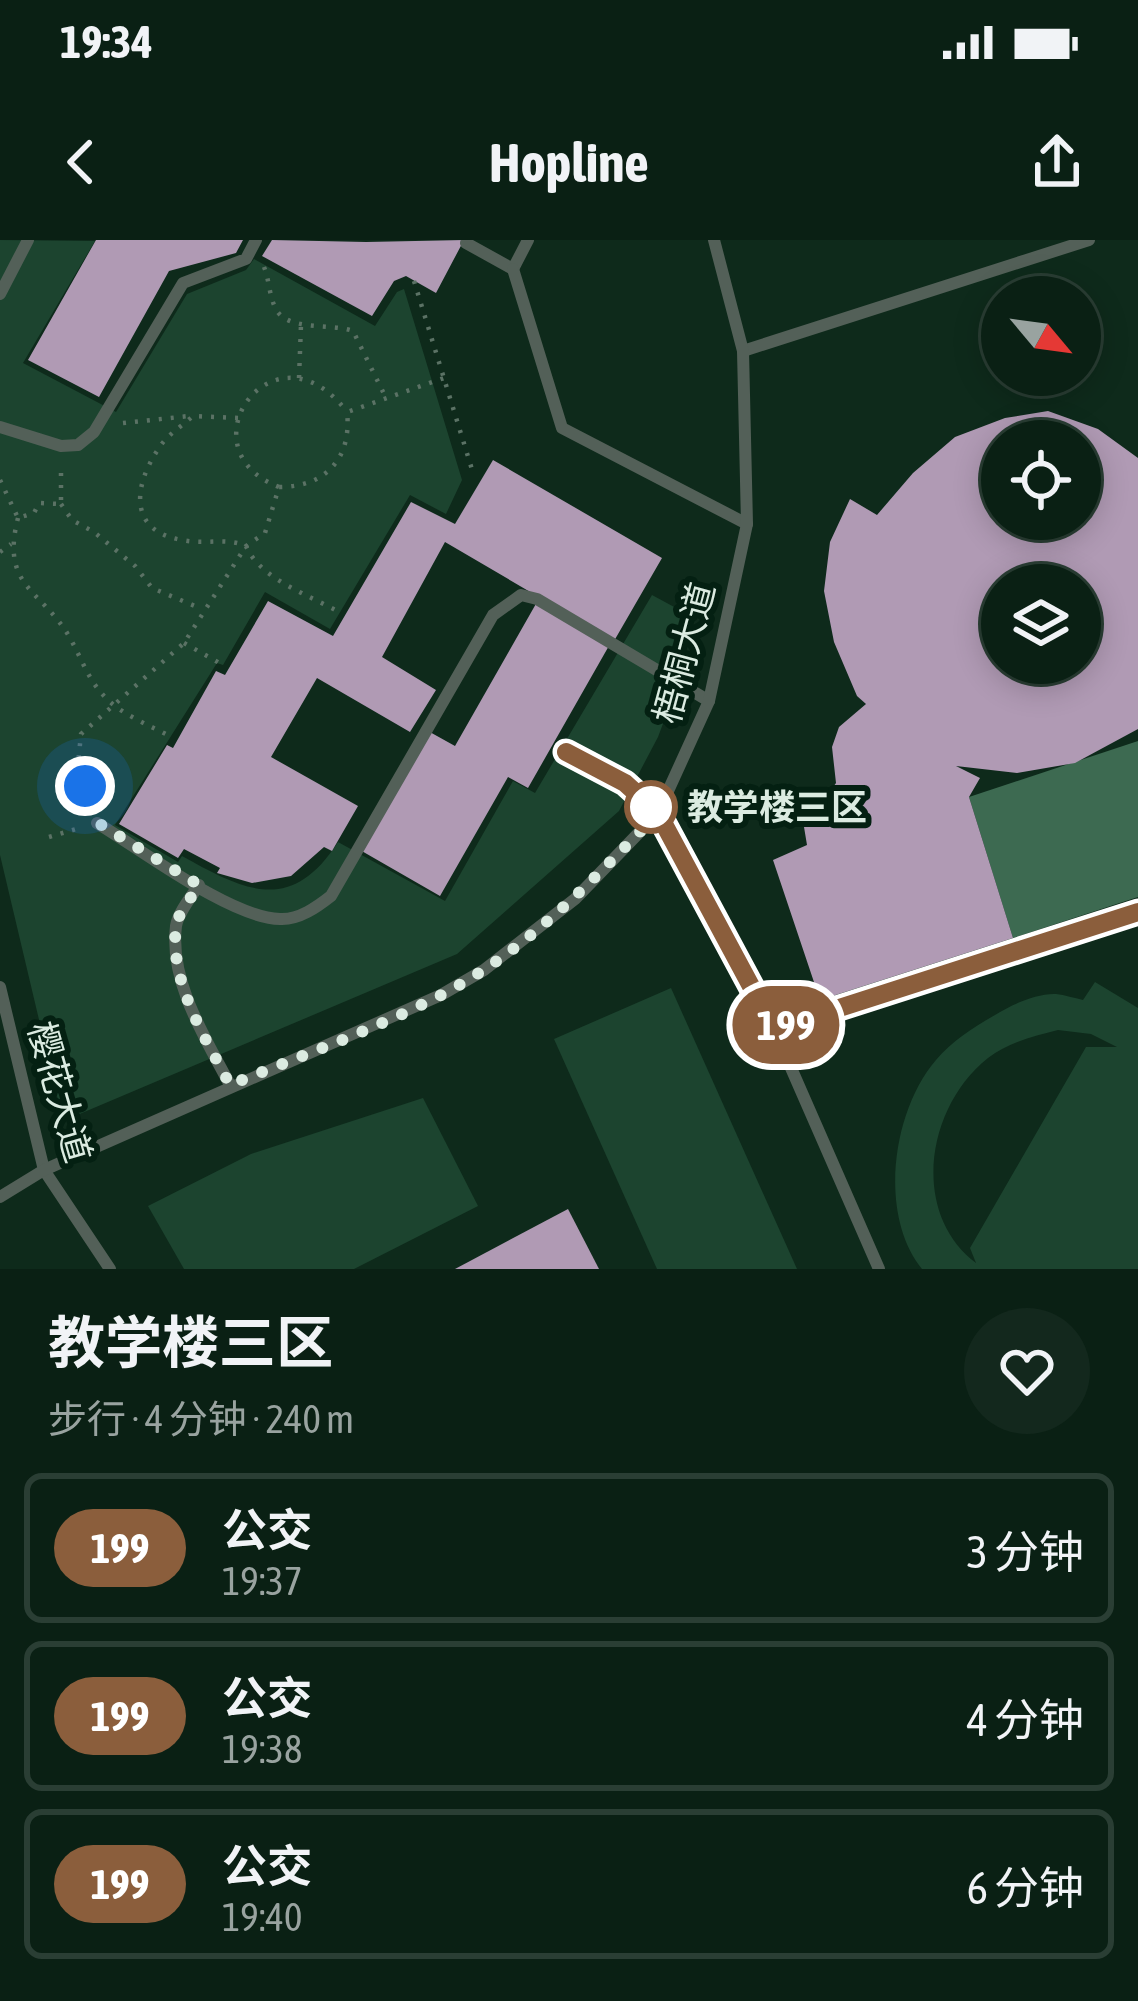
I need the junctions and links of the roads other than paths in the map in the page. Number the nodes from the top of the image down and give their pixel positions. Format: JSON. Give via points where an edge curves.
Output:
{"nodes":[{"id":1,"x":28,"y":240,"type":"edge"},
{"id":2,"x":256,"y":240,"type":"edge"},
{"id":3,"x":528,"y":240,"type":"edge"},
{"id":4,"x":714,"y":240,"type":"edge"},
{"id":5,"x":1089,"y":240,"type":"edge"},
{"id":6,"x":466,"y":243,"type":"dead end"},
{"id":7,"x":513,"y":269,"type":"junction"},
{"id":8,"x":0,"y":294,"type":"edge"},
{"id":9,"x":743,"y":352,"type":"junction"},
{"id":10,"x":0,"y":427,"type":"edge"},
{"id":11,"x":747,"y":524,"type":"junction"},
{"id":12,"x":709,"y":701,"type":"junction"},
{"id":13,"x":566,"y":752,"type":"dead end"},
{"id":14,"x":658,"y":813,"type":"junction"},
{"id":15,"x":98,"y":823,"type":"road end"},
{"id":16,"x":199,"y":885,"type":"junction"},
{"id":17,"x":1138,"y":912,"type":"edge"},
{"id":18,"x":0,"y":988,"type":"edge"},
{"id":19,"x":774,"y":1029,"type":"junction"},
{"id":20,"x":230,"y":1085,"type":"junction"},
{"id":21,"x":44,"y":1170,"type":"junction"},
{"id":22,"x":0,"y":1197,"type":"edge"},
{"id":23,"x":110,"y":1269,"type":"edge"},
{"id":24,"x":879,"y":1269,"type":"edge"}],
"edges":[{"from":1,"to":8,"type":"lane"},
{"from":2,"to":10,"type":"lane","via":[[248,254],[183,283],[94,432],[78,445]]},
{"from":3,"to":7,"type":"lane"},
{"from":4,"to":9,"type":"lane","name":"梧桐大道"},
{"from":5,"to":9,"type":"lane"},
{"from":6,"to":7,"type":"lane"},
{"from":7,"to":11,"type":"lane","via":[[562,428]]},
{"from":9,"to":11,"type":"lane","name":"梧桐大道"},
{"from":11,"to":12,"type":"lane","name":"梧桐大道"},
{"from":12,"to":14,"type":"lane","name":"梧桐大道"},
{"from":12,"to":16,"type":"lane","via":[[521,595],[493,615],[331,896],[284,920],[244,913]]},
{"from":13,"to":14,"type":"lane","via":[[625,783]]},
{"from":14,"to":19,"type":"lane"},
{"from":14,"to":20,"type":"lane","name":"梧桐大道","via":[[575,899],[484,970]]},
{"from":15,"to":16,"type":"lane"},
{"from":16,"to":20,"type":"lane","via":[[176,923],[178,958],[192,1012]]},
{"from":17,"to":19,"type":"lane"},
{"from":18,"to":21,"type":"lane","name":"樱花大道"},
{"from":19,"to":24,"type":"lane"},
{"from":20,"to":21,"type":"lane","name":"梧桐大道"},
{"from":21,"to":22,"type":"lane","name":"梧桐大道"},
{"from":21,"to":23,"type":"lane","name":"樱花大道"}]}
